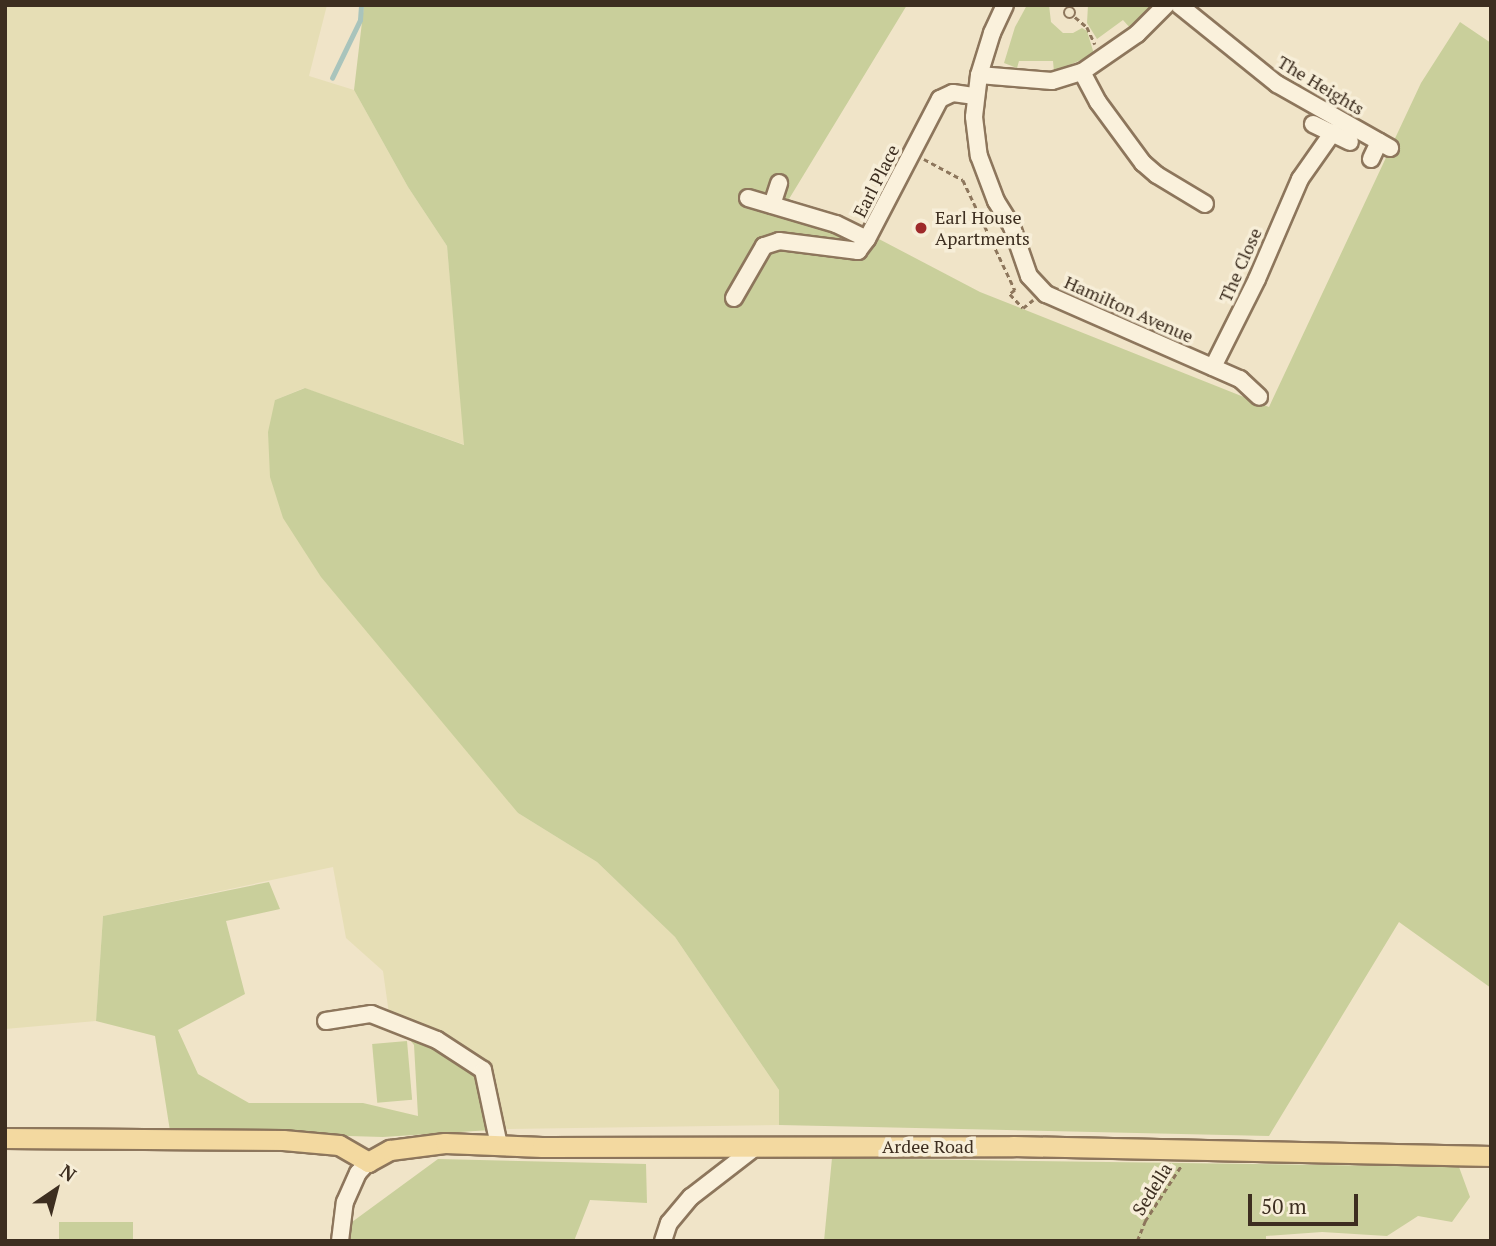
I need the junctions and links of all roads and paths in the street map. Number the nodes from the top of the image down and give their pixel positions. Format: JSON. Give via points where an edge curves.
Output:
{"nodes":[{"id":1,"x":1005,"y":5,"type":"edge"},
{"id":2,"x":1059,"y":5,"type":"edge"},
{"id":3,"x":1166,"y":5,"type":"edge"},
{"id":4,"x":1179,"y":5,"type":"edge"},
{"id":5,"x":1065,"y":9,"type":"junction"},
{"id":6,"x":1074,"y":17,"type":"junction"},
{"id":7,"x":1095,"y":48,"type":"dead end"},
{"id":8,"x":1082,"y":72,"type":"junction"},
{"id":9,"x":979,"y":75,"type":"junction"},
{"id":10,"x":975,"y":96,"type":"junction"},
{"id":11,"x":1313,"y":124,"type":"dead end"},
{"id":12,"x":1333,"y":132,"type":"junction"},
{"id":13,"x":1350,"y":142,"type":"dead end"},
{"id":14,"x":1371,"y":159,"type":"dead end"},
{"id":15,"x":779,"y":183,"type":"dead end"},
{"id":16,"x":748,"y":198,"type":"dead end"},
{"id":17,"x":1205,"y":204,"type":"dead end"},
{"id":18,"x":772,"y":205,"type":"junction"},
{"id":19,"x":867,"y":239,"type":"junction"},
{"id":20,"x":734,"y":298,"type":"dead end"},
{"id":21,"x":1213,"y":367,"type":"junction"},
{"id":22,"x":1259,"y":397,"type":"dead end"},
{"id":23,"x":326,"y":1021,"type":"dead end"},
{"id":24,"x":5,"y":1138,"type":"edge"},
{"id":25,"x":499,"y":1145,"type":"junction"},
{"id":26,"x":757,"y":1146,"type":"junction"},
{"id":27,"x":1190,"y":1150,"type":"junction"},
{"id":28,"x":1491,"y":1156,"type":"edge"},
{"id":29,"x":369,"y":1162,"type":"junction"},
{"id":30,"x":340,"y":1241,"type":"edge"},
{"id":31,"x":663,"y":1241,"type":"edge"},
{"id":32,"x":1137,"y":1241,"type":"edge"}],
"edges":[{"from":1,"to":9,"type":"street","name":"Hamilton Avenue"},
{"from":2,"to":5,"type":"path"},
{"from":3,"to":8,"type":"street","via":[[1137,34]]},
{"from":4,"to":14,"type":"street","name":"The Heights","via":[[1277,84],[1385,145]]},
{"from":5,"to":6,"type":"path","via":[[1066,18]]},
{"from":5,"to":6,"type":"path","via":[[1074,8]]},
{"from":6,"to":7,"type":"path","via":[[1091,32]]},
{"from":8,"to":9,"type":"street","via":[[1052,81]]},
{"from":8,"to":17,"type":"street","via":[[1143,163]]},
{"from":9,"to":10,"type":"street","name":"Hamilton Avenue"},
{"from":10,"to":19,"type":"street","name":"Earl Place","via":[[953,93],[940,99]]},
{"from":10,"to":21,"type":"street","name":"Hamilton Avenue","via":[[979,156],[1029,276],[1046,294]]},
{"from":11,"to":12,"type":"street"},
{"from":12,"to":13,"type":"street"},
{"from":12,"to":21,"type":"street","name":"The Close","via":[[1300,179]]},
{"from":15,"to":18,"type":"street"},
{"from":16,"to":18,"type":"street","name":"Earl Place"},
{"from":18,"to":19,"type":"street","name":"Earl Place","via":[[836,224]]},
{"from":19,"to":20,"type":"street","via":[[858,251],[779,241],[764,246]]},
{"from":21,"to":22,"type":"street","via":[[1240,379]]},
{"from":23,"to":25,"type":"street","via":[[371,1014],[437,1040],[483,1070]]},
{"from":24,"to":29,"type":"main road","via":[[283,1140],[339,1146]]},
{"from":25,"to":26,"type":"main road","name":"Ardee Road"},
{"from":25,"to":29,"type":"main road","name":"Ardee Road","via":[[445,1143],[390,1150]]},
{"from":26,"to":27,"type":"main road","name":"Ardee Road"},
{"from":26,"to":31,"type":"street","via":[[691,1197],[669,1223]]},
{"from":27,"to":28,"type":"main road","name":"Ardee Road"},
{"from":27,"to":32,"type":"path","name":"Sedella"},
{"from":29,"to":30,"type":"street","via":[[358,1173],[345,1202]]}]}
